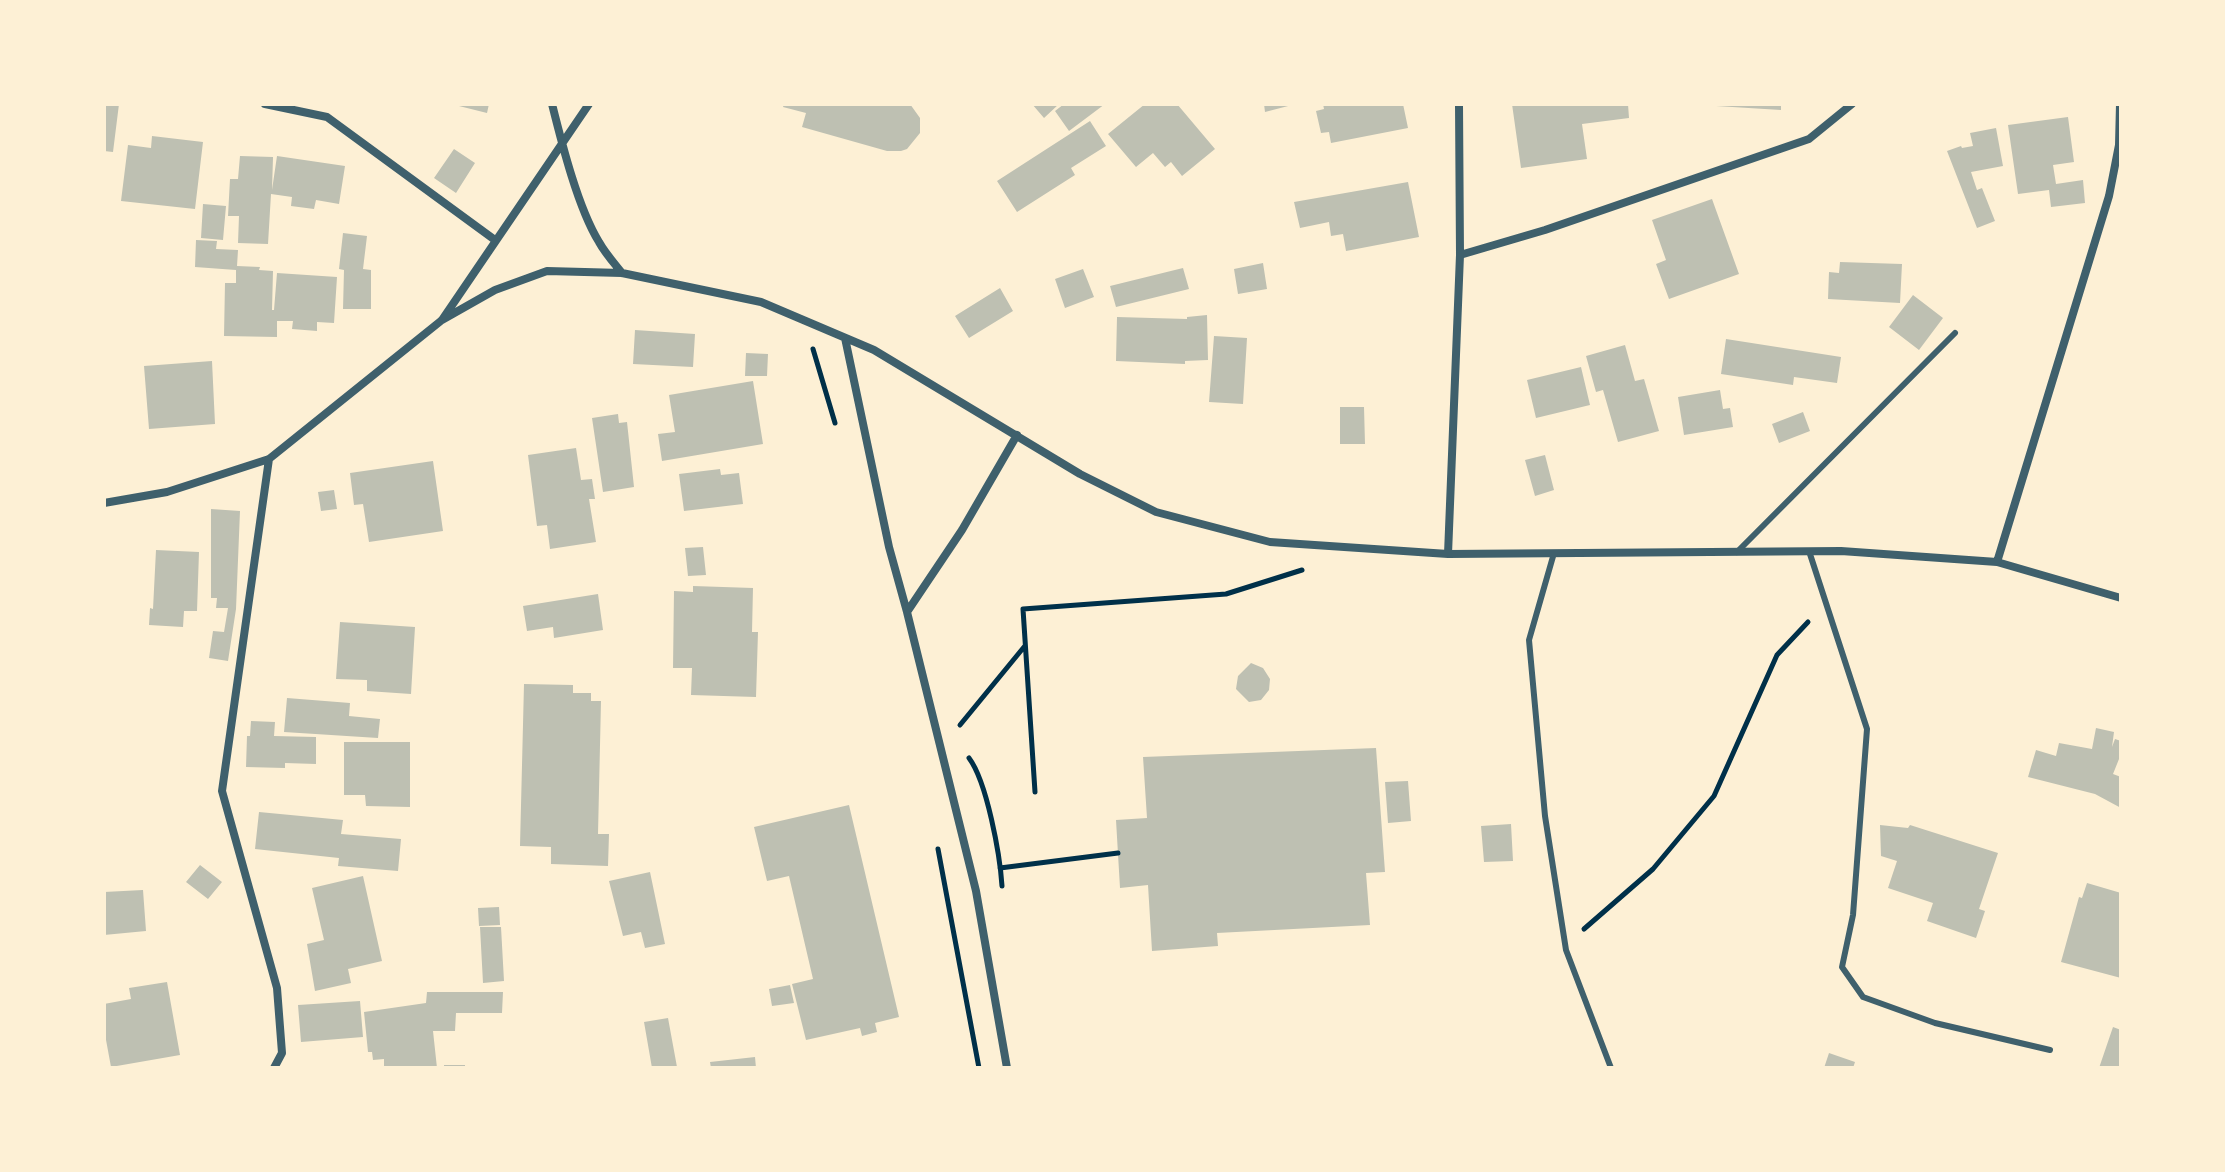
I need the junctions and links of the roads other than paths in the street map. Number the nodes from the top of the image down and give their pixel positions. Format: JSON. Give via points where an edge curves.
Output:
{"nodes":[{"id":1,"x":265,"y":104,"type":"edge"},
{"id":2,"x":552,"y":104,"type":"edge"},
{"id":3,"x":589,"y":104,"type":"edge"},
{"id":4,"x":1459,"y":104,"type":"edge"},
{"id":5,"x":1852,"y":104,"type":"edge"},
{"id":6,"x":2120,"y":104,"type":"edge"},
{"id":7,"x":562,"y":144,"type":"junction"},
{"id":8,"x":495,"y":240,"type":"junction"},
{"id":9,"x":1460,"y":255,"type":"junction"},
{"id":10,"x":622,"y":273,"type":"junction"},
{"id":11,"x":442,"y":320,"type":"junction"},
{"id":12,"x":1955,"y":333,"type":"dead end"},
{"id":13,"x":845,"y":338,"type":"junction"},
{"id":14,"x":1017,"y":435,"type":"junction"},
{"id":15,"x":269,"y":459,"type":"junction"},
{"id":16,"x":104,"y":503,"type":"edge"},
{"id":17,"x":1809,"y":551,"type":"junction"},
{"id":18,"x":1737,"y":552,"type":"junction"},
{"id":19,"x":1554,"y":553,"type":"junction"},
{"id":20,"x":1448,"y":554,"type":"junction"},
{"id":21,"x":1997,"y":562,"type":"junction"},
{"id":22,"x":2121,"y":598,"type":"edge"},
{"id":23,"x":907,"y":612,"type":"junction"},
{"id":24,"x":2050,"y":1050,"type":"dead end"},
{"id":25,"x":274,"y":1068,"type":"edge"},
{"id":26,"x":1007,"y":1068,"type":"edge"},
{"id":27,"x":1611,"y":1068,"type":"edge"}],
"edges":[{"from":1,"to":8,"type":"street","via":[[327,117]]},
{"from":2,"to":7,"type":"street"},
{"from":3,"to":7,"type":"street"},
{"from":4,"to":9,"type":"street"},
{"from":5,"to":9,"type":"street","via":[[1809,139]]},
{"from":6,"to":21,"type":"street","via":[[2109,196]]},
{"from":7,"to":8,"type":"street"},
{"from":7,"to":10,"type":"street","via":[[598,242]]},
{"from":8,"to":11,"type":"street"},
{"from":9,"to":20,"type":"street"},
{"from":10,"to":11,"type":"street","via":[[547,271],[495,290]]},
{"from":10,"to":13,"type":"street","via":[[761,302]]},
{"from":11,"to":15,"type":"street"},
{"from":12,"to":18,"type":"lane"},
{"from":13,"to":14,"type":"street"},
{"from":13,"to":23,"type":"street"},
{"from":14,"to":20,"type":"street","via":[[1156,512],[1270,542]]},
{"from":14,"to":23,"type":"street"},
{"from":15,"to":16,"type":"street","via":[[167,492]]},
{"from":15,"to":25,"type":"street","via":[[222,791],[277,988],[282,1053]]},
{"from":17,"to":18,"type":"street"},
{"from":17,"to":21,"type":"street"},
{"from":17,"to":24,"type":"lane","via":[[1867,729],[1853,915],[1842,967],[1863,997],[1935,1023]]},
{"from":18,"to":19,"type":"street"},
{"from":19,"to":20,"type":"street"},
{"from":19,"to":27,"type":"lane","via":[[1529,640],[1545,816],[1565,945]]},
{"from":21,"to":22,"type":"street"},
{"from":23,"to":26,"type":"street","via":[[971,872]]}]}
